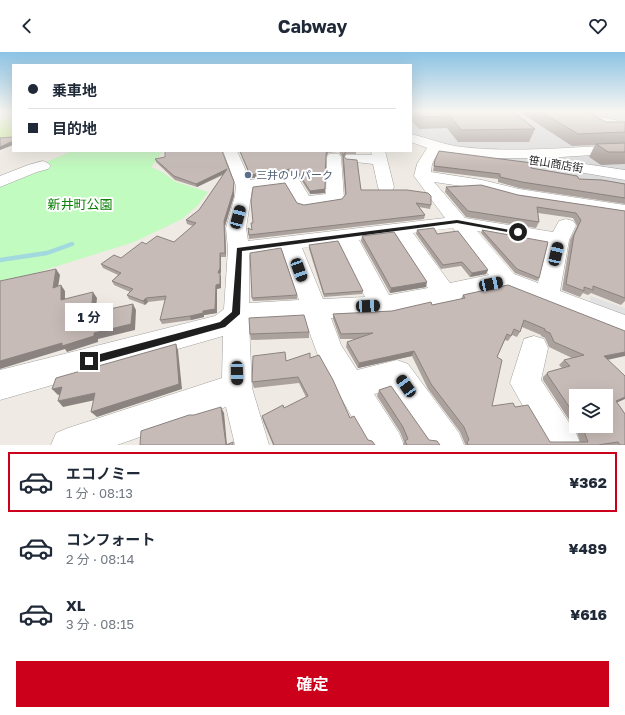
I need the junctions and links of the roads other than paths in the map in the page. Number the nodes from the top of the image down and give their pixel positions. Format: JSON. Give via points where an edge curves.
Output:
{"nodes":[{"id":1,"x":412,"y":139,"type":"edge"},
{"id":2,"x":435,"y":146,"type":"junction"},
{"id":3,"x":625,"y":149,"type":"edge"},
{"id":4,"x":230,"y":152,"type":"edge"},
{"id":5,"x":487,"y":153,"type":"junction"},
{"id":6,"x":379,"y":155,"type":"edge"},
{"id":7,"x":334,"y":157,"type":"dead end"},
{"id":8,"x":351,"y":158,"type":"edge"},
{"id":9,"x":43,"y":166,"type":"dead end"},
{"id":10,"x":625,"y":175,"type":"edge"},
{"id":11,"x":422,"y":176,"type":"junction"},
{"id":12,"x":0,"y":182,"type":"edge"},
{"id":13,"x":244,"y":186,"type":"junction"},
{"id":14,"x":386,"y":188,"type":"edge"},
{"id":15,"x":625,"y":210,"type":"edge"},
{"id":16,"x":565,"y":220,"type":"junction"},
{"id":17,"x":457,"y":222,"type":"junction"},
{"id":18,"x":400,"y":229,"type":"junction"},
{"id":19,"x":346,"y":236,"type":"junction"},
{"id":20,"x":290,"y":243,"type":"junction"},
{"id":21,"x":239,"y":249,"type":"junction"},
{"id":22,"x":506,"y":280,"type":"junction"},
{"id":23,"x":445,"y":294,"type":"junction"},
{"id":24,"x":547,"y":295,"type":"junction"},
{"id":25,"x":382,"y":306,"type":"junction"},
{"id":26,"x":313,"y":309,"type":"junction"},
{"id":27,"x":236,"y":314,"type":"junction"},
{"id":28,"x":625,"y":326,"type":"edge"},
{"id":29,"x":534,"y":348,"type":"dead end"},
{"id":30,"x":0,"y":385,"type":"edge"},
{"id":31,"x":350,"y":386,"type":"junction"},
{"id":32,"x":237,"y":388,"type":"junction"},
{"id":33,"x":68,"y":445,"type":"edge"},
{"id":34,"x":252,"y":445,"type":"edge"},
{"id":35,"x":387,"y":445,"type":"edge"},
{"id":36,"x":447,"y":445,"type":"edge"},
{"id":37,"x":564,"y":445,"type":"edge"}],
"edges":[{"from":1,"to":2,"type":"street"},
{"from":2,"to":5,"type":"street"},
{"from":2,"to":11,"type":"street","via":[[423,164]]},
{"from":3,"to":5,"type":"street"},
{"from":4,"to":13,"type":"street"},
{"from":5,"to":10,"type":"street","name":"笹山商店街"},
{"from":6,"to":8,"type":"street"},
{"from":6,"to":14,"type":"street"},
{"from":7,"to":13,"type":"street","via":[[335,198],[304,202],[291,179]]},
{"from":9,"to":12,"type":"street"},
{"from":11,"to":16,"type":"street","via":[[506,190]]},
{"from":11,"to":17,"type":"street"},
{"from":13,"to":21,"type":"street","via":[[236,228]]},
{"from":15,"to":16,"type":"street"},
{"from":16,"to":17,"type":"street"},
{"from":16,"to":24,"type":"street"},
{"from":17,"to":18,"type":"street"},
{"from":17,"to":22,"type":"street"},
{"from":18,"to":19,"type":"street"},
{"from":18,"to":23,"type":"street"},
{"from":19,"to":20,"type":"street"},
{"from":19,"to":25,"type":"street"},
{"from":20,"to":21,"type":"street"},
{"from":20,"to":26,"type":"street"},
{"from":21,"to":27,"type":"street"},
{"from":22,"to":23,"type":"street"},
{"from":22,"to":24,"type":"street"},
{"from":23,"to":25,"type":"street"},
{"from":24,"to":28,"type":"street"},
{"from":25,"to":26,"type":"street"},
{"from":26,"to":27,"type":"street"},
{"from":26,"to":31,"type":"street","via":[[330,352]]},
{"from":27,"to":30,"type":"street","via":[[223,325]]},
{"from":27,"to":32,"type":"street"},
{"from":29,"to":37,"type":"street","via":[[525,383]]},
{"from":31,"to":35,"type":"street"},
{"from":31,"to":36,"type":"street","via":[[397,374]]},
{"from":32,"to":33,"type":"street"},
{"from":32,"to":34,"type":"street"}]}
